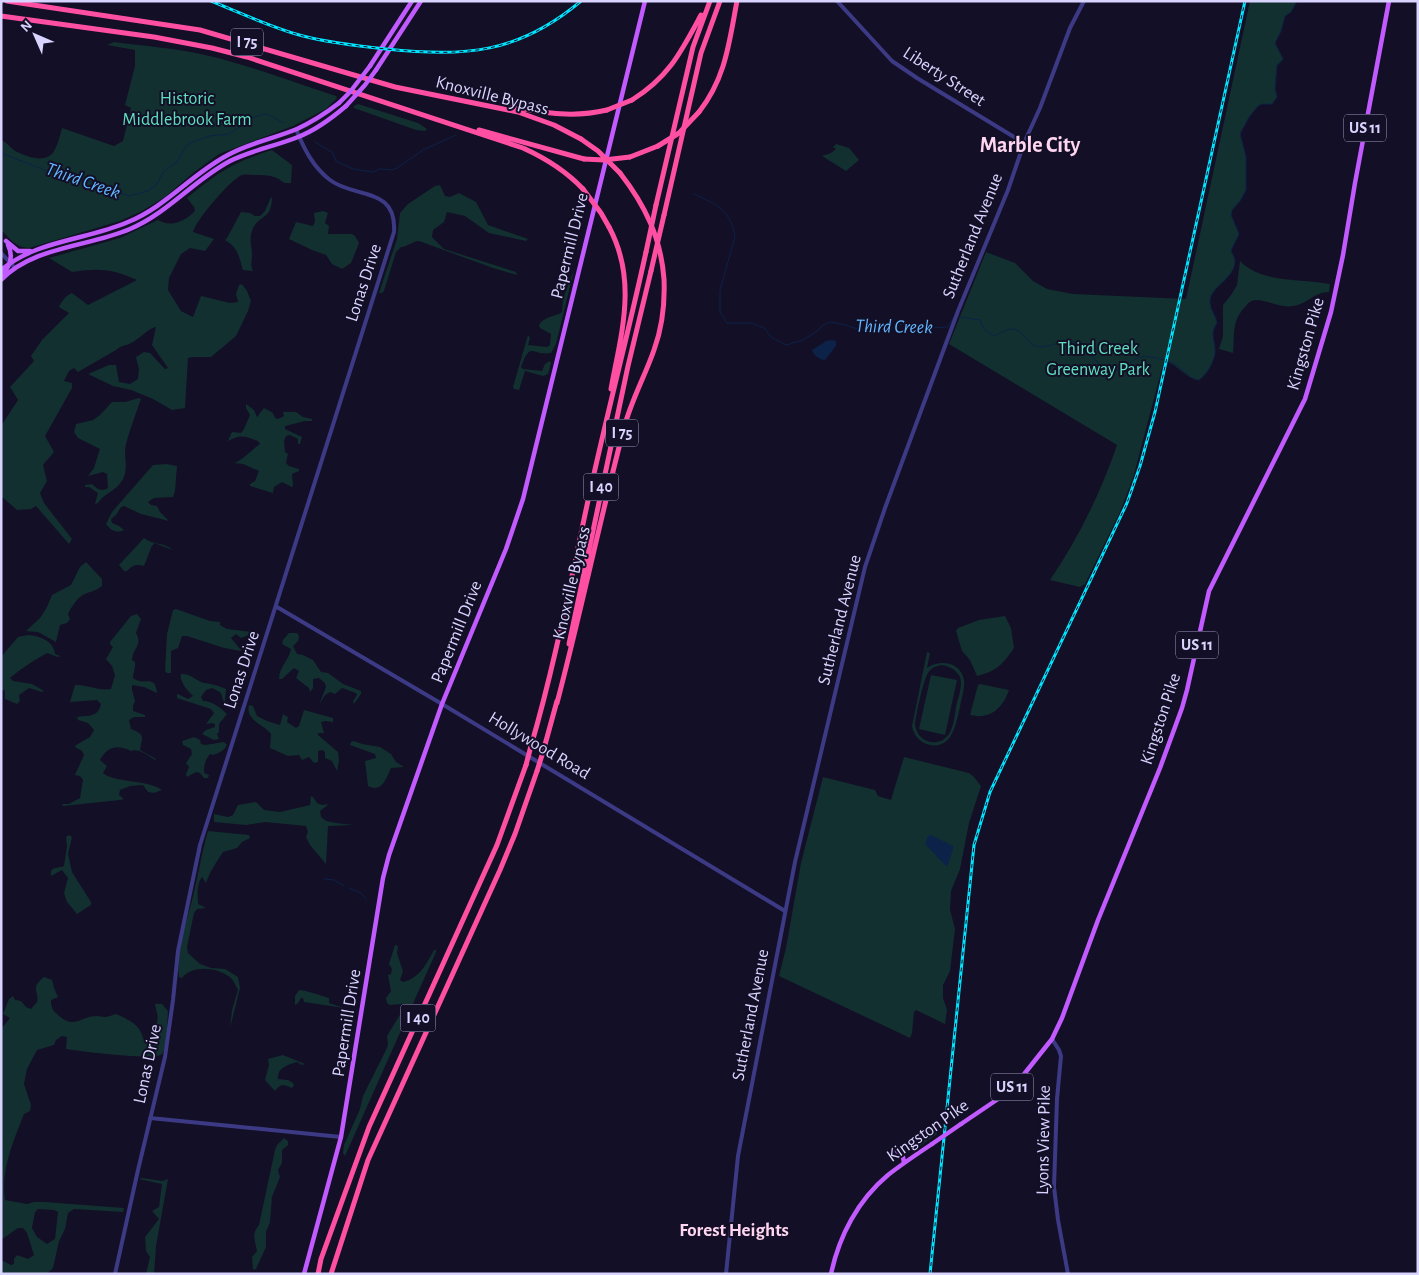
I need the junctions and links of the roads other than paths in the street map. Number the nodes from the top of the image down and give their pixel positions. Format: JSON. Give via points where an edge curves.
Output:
{"nodes":[{"id":1,"x":7,"y":1,"type":"edge"},
{"id":2,"x":14,"y":1,"type":"edge"},
{"id":3,"x":412,"y":1,"type":"edge"},
{"id":4,"x":421,"y":1,"type":"edge"},
{"id":5,"x":646,"y":1,"type":"edge"},
{"id":6,"x":709,"y":1,"type":"edge"},
{"id":7,"x":720,"y":1,"type":"edge"},
{"id":8,"x":737,"y":1,"type":"edge"},
{"id":9,"x":837,"y":1,"type":"edge"},
{"id":10,"x":1084,"y":1,"type":"edge"},
{"id":11,"x":1389,"y":1,"type":"edge"},
{"id":12,"x":23,"y":4,"type":"junction"},
{"id":13,"x":1,"y":16,"type":"edge"},
{"id":14,"x":484,"y":104,"type":"junction"},
{"id":15,"x":466,"y":128,"type":"junction"},
{"id":16,"x":296,"y":129,"type":"junction"},
{"id":17,"x":299,"y":137,"type":"junction"},
{"id":18,"x":1024,"y":143,"type":"junction"},
{"id":19,"x":1,"y":236,"type":"edge"},
{"id":20,"x":6,"y":242,"type":"junction"},
{"id":21,"x":45,"y":247,"type":"junction"},
{"id":22,"x":1,"y":252,"type":"edge"},
{"id":23,"x":10,"y":263,"type":"junction"},
{"id":24,"x":15,"y":268,"type":"junction"},
{"id":25,"x":1,"y":270,"type":"edge"},
{"id":26,"x":1,"y":276,"type":"edge"},
{"id":27,"x":1,"y":280,"type":"edge"},
{"id":28,"x":605,"y":427,"type":"junction"},
{"id":29,"x":277,"y":607,"type":"junction"},
{"id":30,"x":556,"y":703,"type":"junction"},
{"id":31,"x":442,"y":704,"type":"junction"},
{"id":32,"x":786,"y":911,"type":"junction"},
{"id":33,"x":1052,"y":1039,"type":"junction"},
{"id":34,"x":150,"y":1118,"type":"junction"},
{"id":35,"x":342,"y":1137,"type":"junction"},
{"id":36,"x":897,"y":1151,"type":"dead end"},
{"id":37,"x":904,"y":1163,"type":"junction"},
{"id":38,"x":115,"y":1274,"type":"edge"},
{"id":39,"x":304,"y":1274,"type":"edge"},
{"id":40,"x":318,"y":1274,"type":"edge"},
{"id":41,"x":331,"y":1274,"type":"edge"},
{"id":42,"x":726,"y":1274,"type":"edge"},
{"id":43,"x":831,"y":1274,"type":"edge"},
{"id":44,"x":1068,"y":1274,"type":"edge"}],
"edges":[{"from":1,"to":12,"type":"highway","name":"Knoxville Bypass","number":"I 75"},
{"from":2,"to":12,"type":"highway"},
{"from":3,"to":16,"type":"main road","bridge":true,"via":[[350,92],[316,120]]},
{"from":4,"to":17,"type":"main road","bridge":true,"via":[[356,97],[326,122]]},
{"from":5,"to":31,"type":"main road","name":"Papermill Drive","via":[[523,499],[506,549]]},
{"from":6,"to":14,"type":"highway","bridge":true,"via":[[669,70],[632,100],[608,110],[573,116]]},
{"from":6,"to":28,"type":"highway","number":"I 40","bridge":true,"via":[[693,47]]},
{"from":7,"to":30,"type":"highway","number":"I 40","bridge":true,"via":[[701,53],[628,366]]},
{"from":8,"to":15,"type":"highway","bridge":true,"via":[[718,84],[699,112],[679,133],[658,146],[630,157],[584,159]]},
{"from":9,"to":18,"type":"street","name":"Liberty Street","via":[[892,60]]},
{"from":10,"to":18,"type":"street","name":"Sutherland Avenue"},
{"from":11,"to":33,"type":"main road","name":"Kingston Pike","number":"US 11","via":[[1331,312],[1305,399],[1213,581],[1206,599],[1182,708]]},
{"from":12,"to":14,"type":"highway","name":"Knoxville Bypass","number":"I 75","via":[[200,30],[395,87]]},
{"from":13,"to":15,"type":"highway","name":"Knoxville Bypass","number":"I 75","via":[[212,48]]},
{"from":14,"to":30,"type":"highway","name":"Knoxville Bypass","number":"I 75","bridge":true,"via":[[554,125],[598,151],[620,173],[644,207],[656,233],[664,280],[662,316],[655,348],[625,425]]},
{"from":15,"to":28,"type":"highway","name":"Knoxville Bypass","number":"I 75","bridge":true,"via":[[523,148],[568,175],[583,189],[610,228],[622,262],[626,298]]},
{"from":16,"to":17,"type":"street","name":"Lonas Drive"},
{"from":16,"to":21,"type":"main road","via":[[228,154],[128,223]]},
{"from":17,"to":24,"type":"main road","via":[[231,160],[163,211],[130,229],[48,253]]},
{"from":17,"to":29,"type":"street","name":"Lonas Drive","via":[[320,172],[344,188],[378,197],[388,206],[395,220],[394,232]]},
{"from":18,"to":32,"type":"street","name":"Sutherland Avenue","via":[[958,311],[868,558]]},
{"from":19,"to":20,"type":"street"},
{"from":20,"to":21,"type":"main road","via":[[18,251]]},
{"from":20,"to":23,"type":"main road","via":[[11,250]]},
{"from":21,"to":23,"type":"main road"},
{"from":22,"to":23,"type":"street"},
{"from":23,"to":24,"type":"street"},
{"from":23,"to":25,"type":"main road"},
{"from":23,"to":26,"type":"main road"},
{"from":24,"to":27,"type":"main road"},
{"from":28,"to":40,"type":"highway","number":"I 40","bridge":true,"via":[[545,697],[526,765],[497,845],[369,1127]]},
{"from":29,"to":31,"type":"street","name":"Hollywood Road"},
{"from":29,"to":34,"type":"street","name":"Lonas Drive","via":[[200,845],[178,951],[165,1057]]},
{"from":30,"to":41,"type":"highway","number":"I 40","bridge":true,"via":[[515,834],[368,1160]]},
{"from":31,"to":32,"type":"street","name":"Hollywood Road"},
{"from":31,"to":35,"type":"main road","name":"Papermill Drive","via":[[383,878]]},
{"from":32,"to":42,"type":"street","name":"Sutherland Avenue","via":[[738,1156]]},
{"from":33,"to":37,"type":"main road","name":"Kingston Pike","number":"US 11","bridge":true,"via":[[1013,1087]]},
{"from":33,"to":44,"type":"street","name":"Lyons View Pike","via":[[1061,1056],[1055,1200]]},
{"from":34,"to":35,"type":"street"},
{"from":34,"to":38,"type":"street","name":"Lonas Drive"},
{"from":35,"to":39,"type":"main road","name":"Papermill Drive"},
{"from":36,"to":37,"type":"main road"},
{"from":37,"to":43,"type":"main road","name":"Kingston Pike","number":"US 11","via":[[858,1208],[842,1237]]}]}
